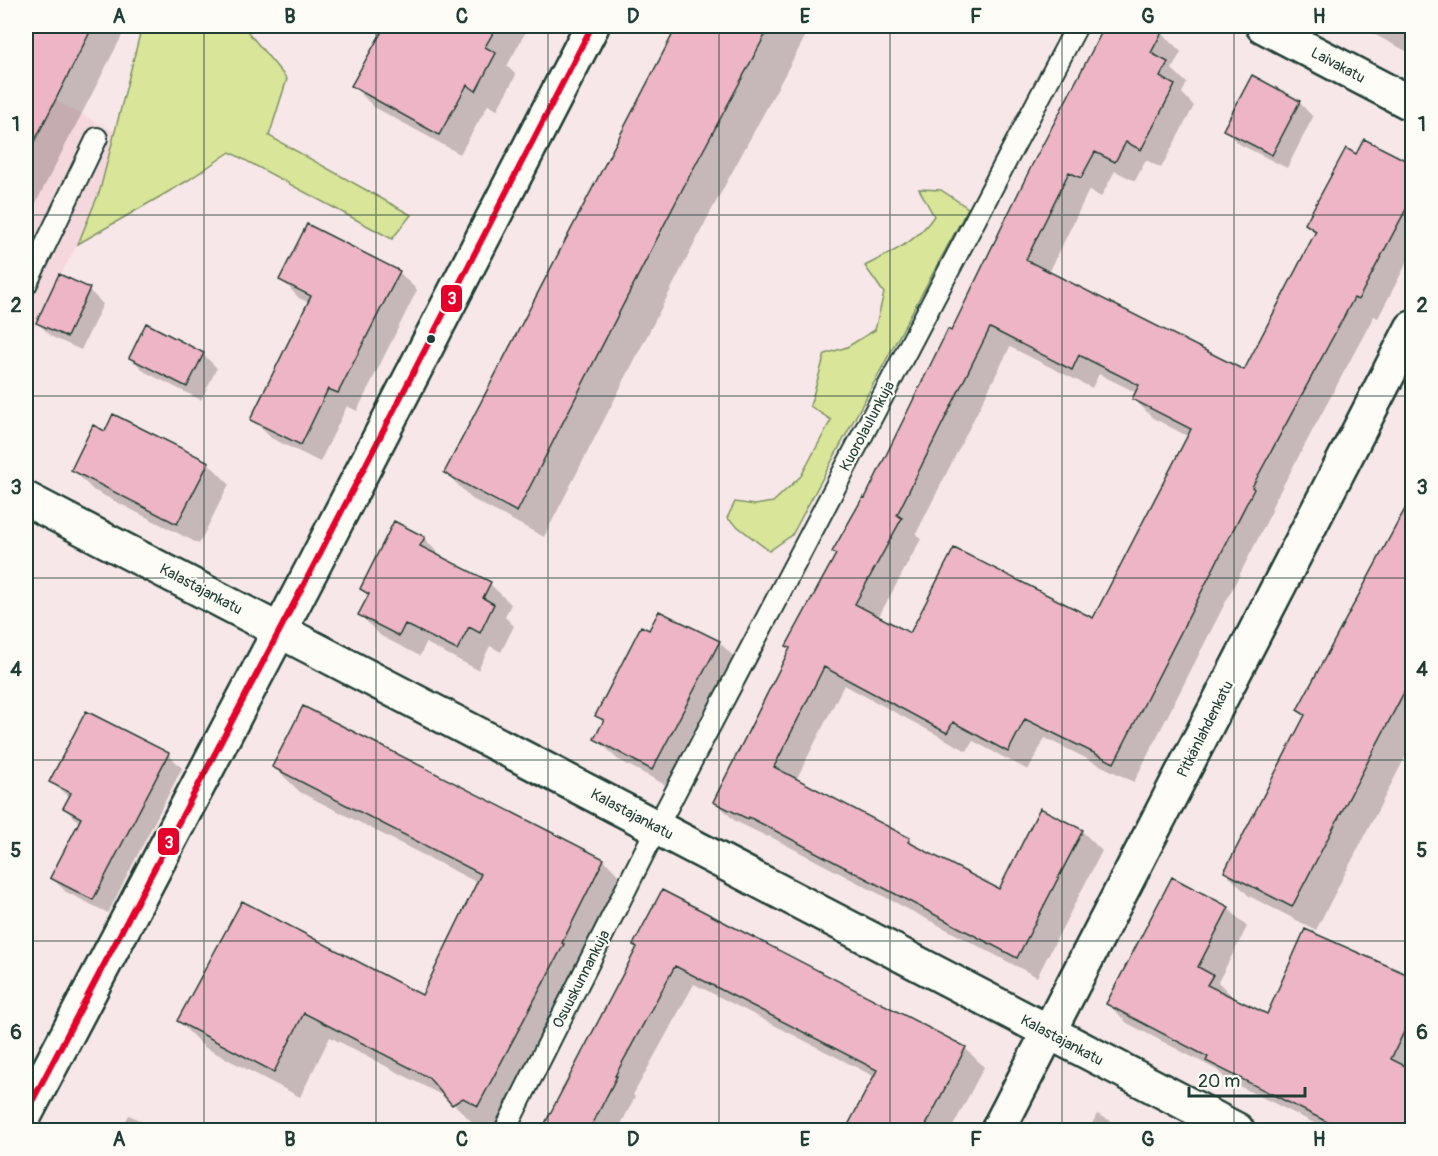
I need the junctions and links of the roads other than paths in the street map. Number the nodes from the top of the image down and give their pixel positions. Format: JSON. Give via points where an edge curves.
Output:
{"nodes":[{"id":1,"x":592,"y":26,"type":"edge"},
{"id":2,"x":1077,"y":26,"type":"edge"},
{"id":3,"x":1263,"y":26,"type":"edge"},
{"id":4,"x":1413,"y":104,"type":"edge"},
{"id":5,"x":97,"y":138,"type":"dead end"},
{"id":6,"x":26,"y":285,"type":"edge"},
{"id":7,"x":1413,"y":327,"type":"edge"},
{"id":8,"x":26,"y":499,"type":"edge"},
{"id":9,"x":280,"y":631,"type":"junction"},
{"id":10,"x":657,"y":827,"type":"junction"},
{"id":11,"x":1048,"y":1032,"type":"junction"},
{"id":12,"x":26,"y":1113,"type":"edge"},
{"id":13,"x":506,"y":1131,"type":"edge"},
{"id":14,"x":998,"y":1131,"type":"edge"},
{"id":15,"x":1238,"y":1131,"type":"edge"}],
"edges":[{"from":1,"to":9,"type":"street"},
{"from":2,"to":10,"type":"lane","name":"Kuorolaulunkuja"},
{"from":3,"to":4,"type":"street","name":"Laivakatu"},
{"from":5,"to":6,"type":"lane"},
{"from":7,"to":11,"type":"street","name":"Pitkänlahdenkatu"},
{"from":8,"to":9,"type":"street","name":"Kalastajankatu"},
{"from":9,"to":10,"type":"street","name":"Kalastajankatu"},
{"from":9,"to":12,"type":"street"},
{"from":10,"to":11,"type":"street","name":"Kalastajankatu"},
{"from":10,"to":13,"type":"lane","name":"Osuuskunnankuja"},
{"from":11,"to":14,"type":"street","name":"Pitkänlahdenkatu"},
{"from":11,"to":15,"type":"street","name":"Kalastajankatu"}]}
